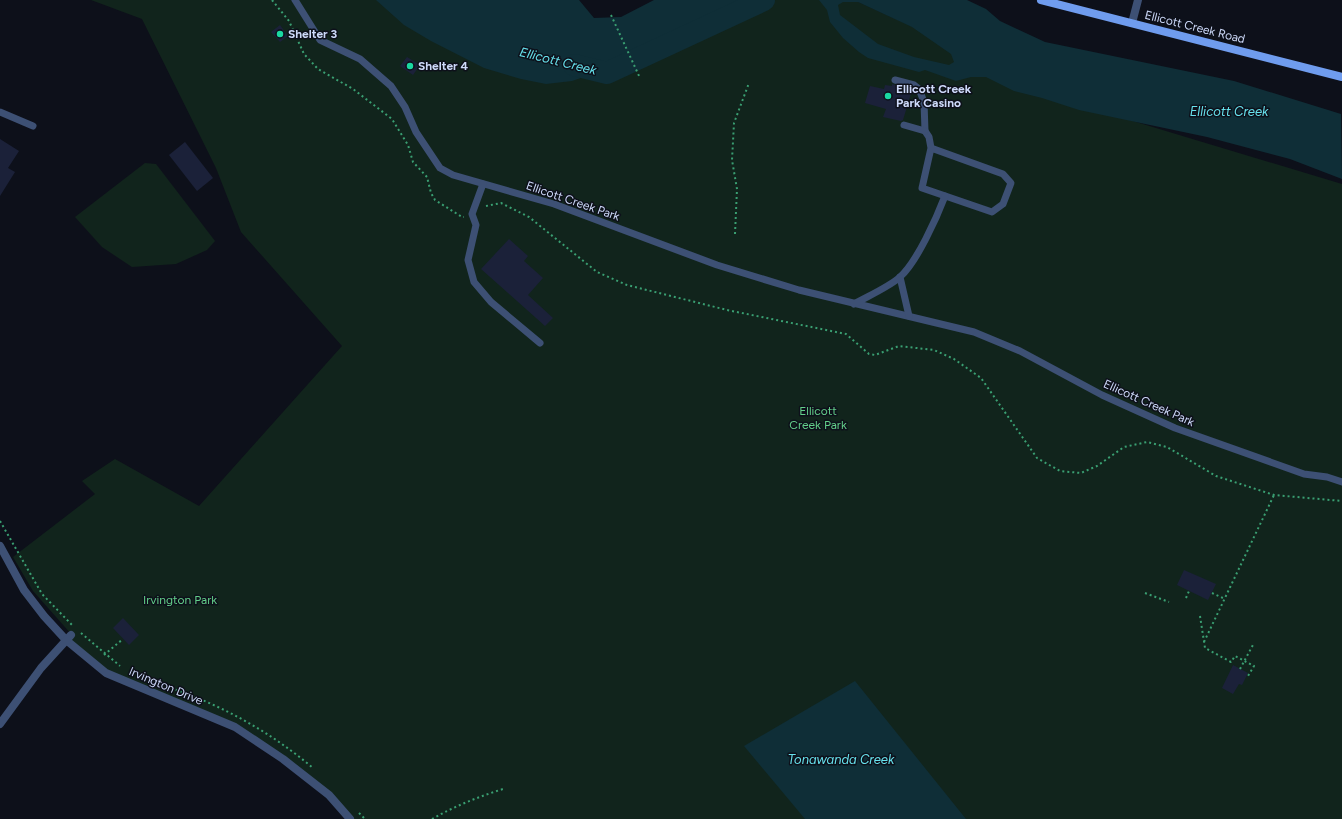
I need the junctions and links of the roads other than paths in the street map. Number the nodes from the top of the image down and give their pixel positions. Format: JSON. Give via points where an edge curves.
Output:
{"nodes":[{"id":1,"x":295,"y":0,"type":"edge"},
{"id":2,"x":1041,"y":0,"type":"edge"},
{"id":3,"x":1138,"y":0,"type":"edge"},
{"id":4,"x":1132,"y":23,"type":"junction"},
{"id":5,"x":1342,"y":77,"type":"edge"},
{"id":6,"x":895,"y":80,"type":"dead end"},
{"id":7,"x":0,"y":112,"type":"edge"},
{"id":8,"x":904,"y":125,"type":"dead end"},
{"id":9,"x":33,"y":126,"type":"dead end"},
{"id":10,"x":925,"y":131,"type":"junction"},
{"id":11,"x":931,"y":148,"type":"junction"},
{"id":12,"x":483,"y":184,"type":"junction"},
{"id":13,"x":945,"y":196,"type":"junction"},
{"id":14,"x":900,"y":277,"type":"junction"},
{"id":15,"x":854,"y":304,"type":"junction"},
{"id":16,"x":909,"y":316,"type":"junction"},
{"id":17,"x":540,"y":343,"type":"dead end"},
{"id":18,"x":1342,"y":482,"type":"edge"},
{"id":19,"x":0,"y":546,"type":"edge"},
{"id":20,"x":68,"y":637,"type":"junction"},
{"id":21,"x":0,"y":724,"type":"edge"},
{"id":22,"x":350,"y":819,"type":"edge"}],
"edges":[{"from":1,"to":12,"type":"lane","name":"Ellicott Creek Park","via":[[320,40],[360,59],[391,86],[406,107],[416,132],[440,168],[453,175]]},
{"from":2,"to":4,"type":"street","name":"Ellicott Creek Road"},
{"from":3,"to":4,"type":"street"},
{"from":4,"to":5,"type":"street","name":"Ellicott Creek Road"},
{"from":6,"to":10,"type":"lane","via":[[919,89],[924,102]]},
{"from":7,"to":9,"type":"lane"},
{"from":8,"to":10,"type":"lane"},
{"from":10,"to":11,"type":"lane"},
{"from":11,"to":13,"type":"lane","via":[[922,188]]},
{"from":11,"to":13,"type":"lane","via":[[1004,174],[1011,183],[1003,204],[992,212]]},
{"from":12,"to":15,"type":"lane","name":"Ellicott Creek Park","via":[[554,204],[717,265]]},
{"from":12,"to":17,"type":"lane","via":[[472,214],[476,225],[468,260],[474,282],[492,302]]},
{"from":13,"to":14,"type":"lane","via":[[917,254]]},
{"from":14,"to":15,"type":"lane"},
{"from":14,"to":16,"type":"lane"},
{"from":15,"to":16,"type":"lane","name":"Ellicott Creek Park"},
{"from":16,"to":18,"type":"lane","name":"Ellicott Creek Park","via":[[974,332],[1020,351],[1102,394],[1175,428],[1304,474]]},
{"from":19,"to":20,"type":"street","name":"Irvington Drive","via":[[24,590],[44,616]]},
{"from":20,"to":21,"type":"street","via":[[36,674]]},
{"from":20,"to":22,"type":"street","name":"Irvington Drive","via":[[106,673],[235,727],[329,795]]}]}
